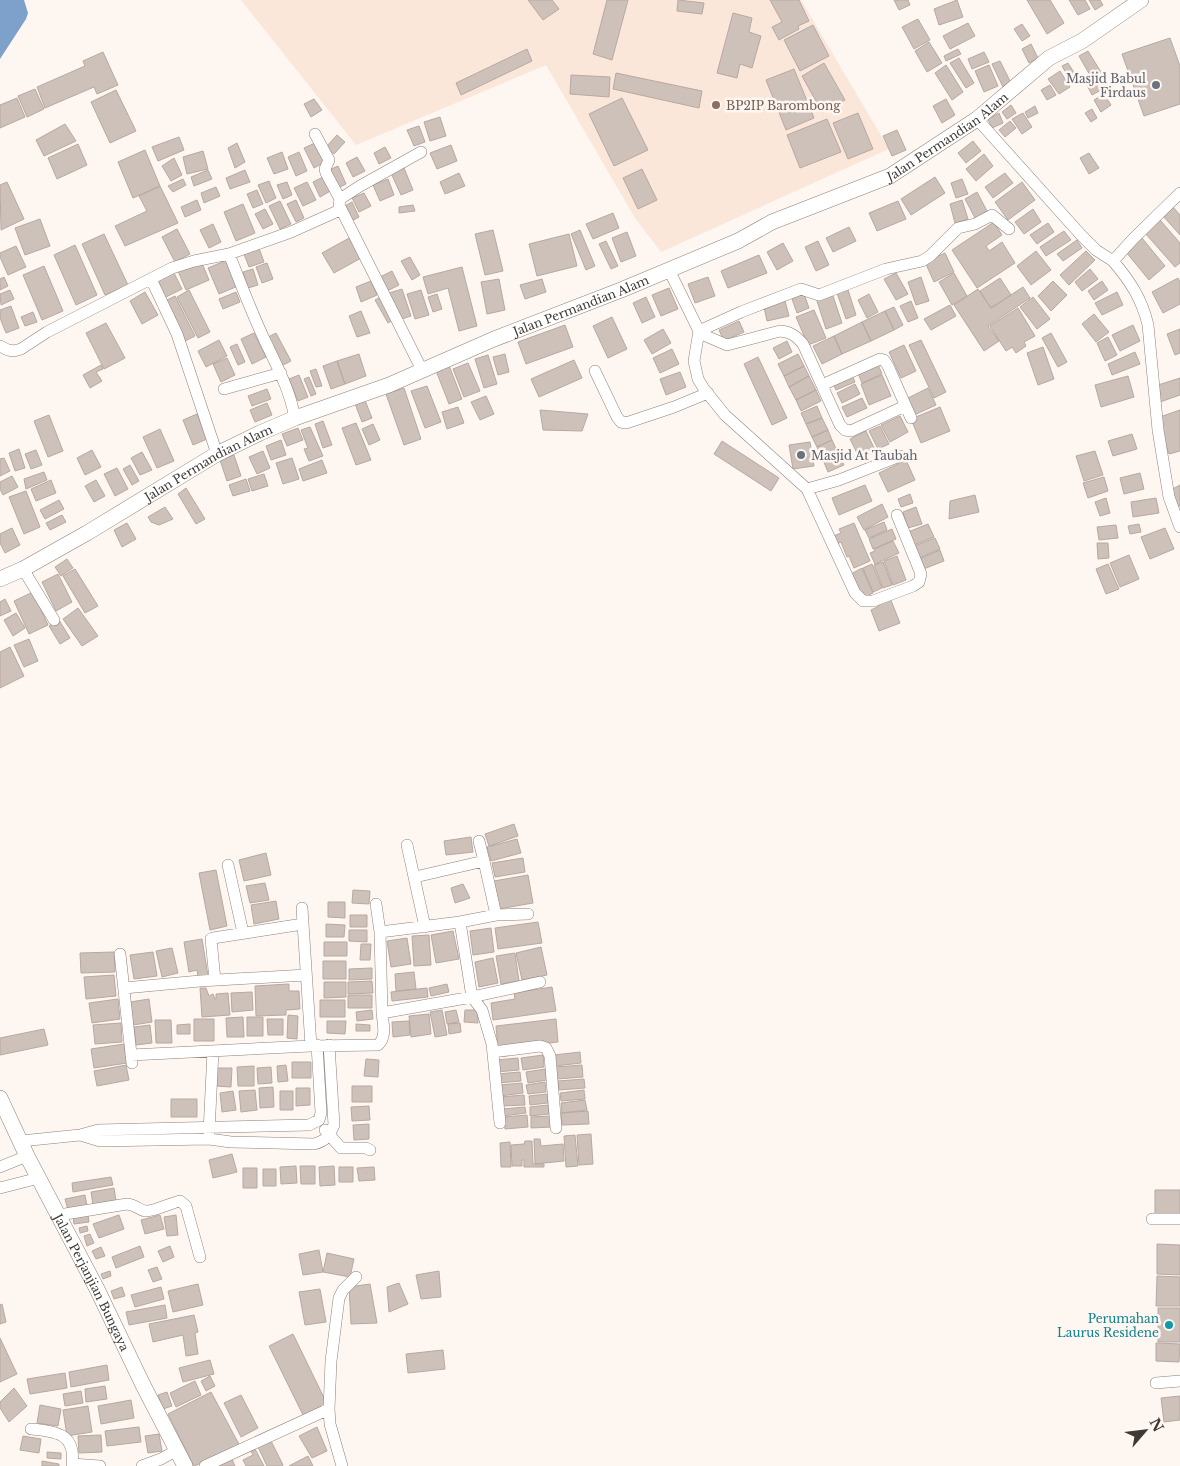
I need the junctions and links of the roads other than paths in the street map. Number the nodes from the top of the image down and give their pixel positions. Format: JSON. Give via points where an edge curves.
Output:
{"nodes":[{"id":1,"x":1141,"y":0,"type":"edge"},
{"id":2,"x":977,"y":119,"type":"junction"},
{"id":3,"x":315,"y":134,"type":"dead end"},
{"id":4,"x":420,"y":152,"type":"dead end"},
{"id":5,"x":1180,"y":194,"type":"edge"},
{"id":6,"x":340,"y":204,"type":"junction"},
{"id":7,"x":1009,"y":229,"type":"dead end"},
{"id":8,"x":229,"y":254,"type":"junction"},
{"id":9,"x":1113,"y":261,"type":"junction"},
{"id":10,"x":669,"y":270,"type":"junction"},
{"id":11,"x":151,"y":280,"type":"junction"},
{"id":12,"x":699,"y":331,"type":"junction"},
{"id":13,"x":0,"y":346,"type":"edge"},
{"id":14,"x":422,"y":370,"type":"junction"},
{"id":15,"x":595,"y":371,"type":"dead end"},
{"id":16,"x":281,"y":373,"type":"junction"},
{"id":17,"x":822,"y":385,"type":"junction"},
{"id":18,"x":224,"y":389,"type":"dead end"},
{"id":19,"x":708,"y":393,"type":"junction"},
{"id":20,"x":905,"y":406,"type":"junction"},
{"id":21,"x":295,"y":418,"type":"junction"},
{"id":22,"x":911,"y":418,"type":"dead end"},
{"id":23,"x":218,"y":454,"type":"junction"},
{"id":24,"x":900,"y":456,"type":"dead end"},
{"id":25,"x":807,"y":488,"type":"junction"},
{"id":26,"x":897,"y":515,"type":"dead end"},
{"id":27,"x":1180,"y":527,"type":"edge"},
{"id":28,"x":23,"y":569,"type":"junction"},
{"id":29,"x":0,"y":579,"type":"edge"},
{"id":30,"x":54,"y":620,"type":"dead end"},
{"id":31,"x":479,"y":841,"type":"dead end"},
{"id":32,"x":407,"y":845,"type":"dead end"},
{"id":33,"x":484,"y":861,"type":"junction"},
{"id":34,"x":228,"y":865,"type":"dead end"},
{"id":35,"x":415,"y":877,"type":"junction"},
{"id":36,"x":376,"y":904,"type":"dead end"},
{"id":37,"x":302,"y":908,"type":"dead end"},
{"id":38,"x":528,"y":914,"type":"dead end"},
{"id":39,"x":496,"y":915,"type":"junction"},
{"id":40,"x":460,"y":922,"type":"junction"},
{"id":41,"x":303,"y":924,"type":"junction"},
{"id":42,"x":425,"y":927,"type":"junction"},
{"id":43,"x":380,"y":932,"type":"junction"},
{"id":44,"x":243,"y":933,"type":"junction"},
{"id":45,"x":120,"y":954,"type":"dead end"},
{"id":46,"x":306,"y":975,"type":"junction"},
{"id":47,"x":216,"y":980,"type":"junction"},
{"id":48,"x":540,"y":982,"type":"dead end"},
{"id":49,"x":124,"y":988,"type":"junction"},
{"id":50,"x":472,"y":997,"type":"junction"},
{"id":51,"x":382,"y":1013,"type":"junction"},
{"id":52,"x":319,"y":1045,"type":"junction"},
{"id":53,"x":212,"y":1051,"type":"junction"},
{"id":54,"x":493,"y":1052,"type":"junction"},
{"id":55,"x":0,"y":1098,"type":"edge"},
{"id":56,"x":318,"y":1120,"type":"junction"},
{"id":57,"x":500,"y":1123,"type":"dead end"},
{"id":58,"x":209,"y":1126,"type":"junction"},
{"id":59,"x":556,"y":1128,"type":"dead end"},
{"id":60,"x":80,"y":1135,"type":"junction"},
{"id":61,"x":329,"y":1136,"type":"junction"},
{"id":62,"x":209,"y":1139,"type":"junction"},
{"id":63,"x":21,"y":1141,"type":"junction"},
{"id":64,"x":370,"y":1150,"type":"dead end"},
{"id":65,"x":28,"y":1156,"type":"junction"},
{"id":66,"x":0,"y":1167,"type":"edge"},
{"id":67,"x":39,"y":1178,"type":"junction"},
{"id":68,"x":0,"y":1188,"type":"edge"},
{"id":69,"x":59,"y":1215,"type":"junction"},
{"id":70,"x":1152,"y":1219,"type":"dead end"},
{"id":71,"x":1180,"y":1219,"type":"edge"},
{"id":72,"x":200,"y":1257,"type":"dead end"},
{"id":73,"x":356,"y":1277,"type":"dead end"},
{"id":74,"x":1180,"y":1381,"type":"edge"},
{"id":75,"x":1156,"y":1383,"type":"dead end"},
{"id":76,"x":329,"y":1409,"type":"junction"},
{"id":77,"x":31,"y":1429,"type":"dead end"},
{"id":78,"x":176,"y":1450,"type":"junction"},
{"id":79,"x":72,"y":1465,"type":"edge"},
{"id":80,"x":100,"y":1466,"type":"edge"},
{"id":81,"x":142,"y":1466,"type":"edge"},
{"id":82,"x":185,"y":1466,"type":"edge"},
{"id":83,"x":205,"y":1466,"type":"edge"},
{"id":84,"x":342,"y":1466,"type":"edge"}],
"edges":[{"from":1,"to":2,"type":"main road","name":"Jalan Permandian Alam","via":[[1082,41],[1049,58]]},
{"from":2,"to":9,"type":"street","via":[[1081,235]]},
{"from":2,"to":10,"type":"main road","name":"Jalan Permandian Alam","via":[[890,176],[772,222],[738,241]]},
{"from":3,"to":6,"type":"street","via":[[329,160],[326,172]]},
{"from":4,"to":6,"type":"street","via":[[360,186]]},
{"from":5,"to":9,"type":"street"},
{"from":6,"to":8,"type":"street","via":[[291,232]]},
{"from":6,"to":14,"type":"street"},
{"from":7,"to":12,"type":"street","via":[[992,215],[958,228],[922,261],[886,269],[819,295],[802,288]]},
{"from":8,"to":11,"type":"street","via":[[172,268]]},
{"from":8,"to":16,"type":"street"},
{"from":9,"to":27,"type":"street","via":[[1132,285],[1145,310],[1159,439],[1169,497]]},
{"from":10,"to":12,"type":"street"},
{"from":10,"to":14,"type":"main road","name":"Jalan Permandian Alam"},
{"from":11,"to":13,"type":"street","via":[[47,332],[21,349],[14,351]]},
{"from":11,"to":23,"type":"street","via":[[178,334]]},
{"from":12,"to":17,"type":"street","via":[[727,345],[780,331],[794,334],[803,344]]},
{"from":12,"to":19,"type":"street","via":[[695,370]]},
{"from":14,"to":21,"type":"main road","name":"Jalan Permandian Alam","via":[[389,386]]},
{"from":15,"to":19,"type":"street","via":[[617,417],[626,423]]},
{"from":16,"to":18,"type":"street"},
{"from":16,"to":21,"type":"street"},
{"from":17,"to":20,"type":"street","via":[[845,430],[851,431]]},
{"from":17,"to":20,"type":"street","via":[[884,360]]},
{"from":19,"to":25,"type":"street","via":[[725,414]]},
{"from":20,"to":22,"type":"street"},
{"from":21,"to":23,"type":"main road","name":"Jalan Permandian Alam"},
{"from":23,"to":28,"type":"main road","name":"Jalan Permandian Alam"},
{"from":24,"to":25,"type":"street","via":[[839,480]]},
{"from":25,"to":26,"type":"street","via":[[855,593],[863,600],[873,601],[913,586],[921,578]]},
{"from":28,"to":29,"type":"main road","name":"Jalan Permandian Alam"},
{"from":28,"to":30,"type":"street"},
{"from":31,"to":33,"type":"street"},
{"from":32,"to":35,"type":"street"},
{"from":33,"to":35,"type":"street"},
{"from":33,"to":39,"type":"street"},
{"from":34,"to":44,"type":"street"},
{"from":35,"to":42,"type":"street"},
{"from":36,"to":43,"type":"street"},
{"from":37,"to":41,"type":"street"},
{"from":38,"to":39,"type":"street"},
{"from":39,"to":40,"type":"street"},
{"from":40,"to":42,"type":"street"},
{"from":40,"to":50,"type":"street"},
{"from":41,"to":44,"type":"street"},
{"from":41,"to":46,"type":"street"},
{"from":42,"to":43,"type":"street"},
{"from":43,"to":51,"type":"street"},
{"from":44,"to":47,"type":"street","via":[[212,940]]},
{"from":45,"to":49,"type":"street"},
{"from":46,"to":47,"type":"street"},
{"from":46,"to":52,"type":"street"},
{"from":47,"to":49,"type":"street"},
{"from":48,"to":50,"type":"street"},
{"from":49,"to":53,"type":"street","via":[[132,1059]]},
{"from":50,"to":51,"type":"street"},
{"from":50,"to":54,"type":"street","via":[[482,1010]]},
{"from":51,"to":52,"type":"street","via":[[384,1033],[383,1041],[378,1045]]},
{"from":52,"to":53,"type":"street"},
{"from":52,"to":56,"type":"street","via":[[321,1113]]},
{"from":52,"to":61,"type":"street","via":[[334,1125]]},
{"from":53,"to":58,"type":"street"},
{"from":54,"to":57,"type":"street"},
{"from":54,"to":59,"type":"street","via":[[540,1046],[548,1050]]},
{"from":55,"to":63,"type":"main road","name":"Jalan Perjanjian Bungaya"},
{"from":56,"to":58,"type":"street","via":[[302,1126]]},
{"from":56,"to":61,"type":"street"},
{"from":58,"to":60,"type":"street","via":[[98,1130]]},
{"from":58,"to":62,"type":"street"},
{"from":60,"to":62,"type":"street","via":[[100,1141]]},
{"from":60,"to":63,"type":"street"},
{"from":61,"to":62,"type":"street","via":[[314,1144]]},
{"from":61,"to":64,"type":"street","via":[[343,1148]]},
{"from":63,"to":65,"type":"main road","name":"Jalan Perjanjian Bungaya"},
{"from":65,"to":66,"type":"street"},
{"from":65,"to":67,"type":"main road","name":"Jalan Perjanjian Bungaya"},
{"from":67,"to":68,"type":"street"},
{"from":67,"to":69,"type":"main road","name":"Jalan Perjanjian Bungaya"},
{"from":69,"to":72,"type":"street","via":[[127,1204],[147,1211],[180,1202],[186,1206]]},
{"from":69,"to":78,"type":"main road","name":"Jalan Perjanjian Bungaya"},
{"from":70,"to":71,"type":"street"},
{"from":73,"to":76,"type":"street","via":[[339,1298]]},
{"from":74,"to":75,"type":"street"},
{"from":76,"to":83,"type":"street"},
{"from":76,"to":84,"type":"street"},
{"from":77,"to":79,"type":"street","via":[[63,1435],[72,1448]]},
{"from":78,"to":81,"type":"street"},
{"from":78,"to":82,"type":"main road","name":"Jalan Perjanjian Bungaya"},
{"from":79,"to":80,"type":"street"}]}
